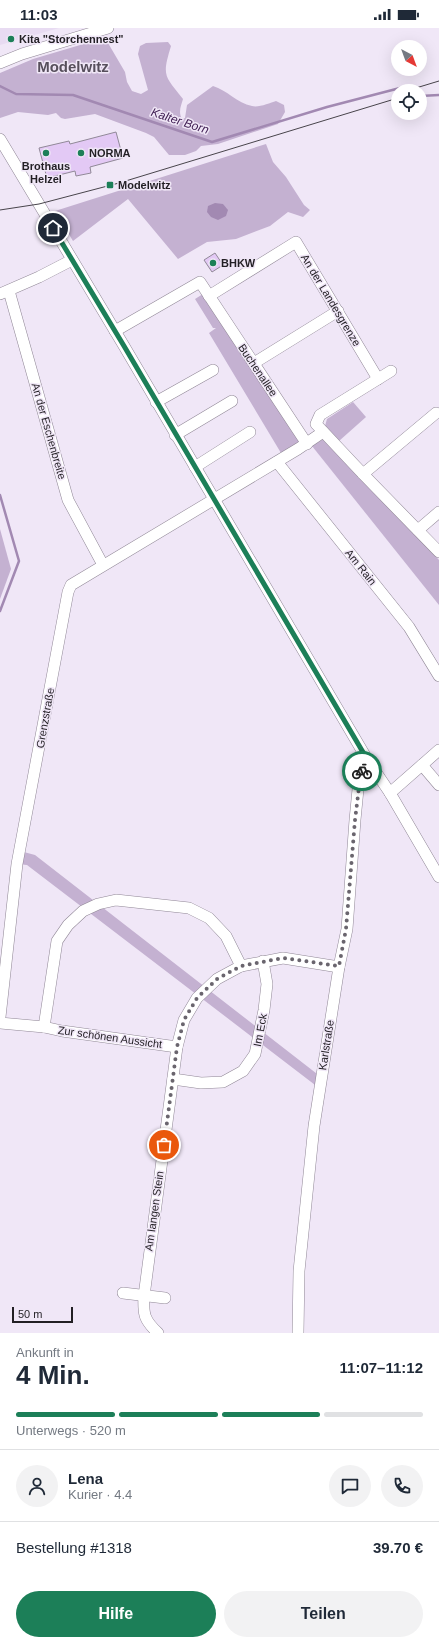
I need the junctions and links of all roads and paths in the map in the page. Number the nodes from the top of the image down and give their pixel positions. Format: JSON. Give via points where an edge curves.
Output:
{"nodes":[{"id":1,"x":108,"y":28,"type":"edge"},
{"id":2,"x":0,"y":64,"type":"edge"},
{"id":3,"x":0,"y":139,"type":"edge"},
{"id":4,"x":72,"y":260,"type":"junction"},
{"id":5,"x":5,"y":292,"type":"edge"},
{"id":6,"x":209,"y":296,"type":"junction"},
{"id":7,"x":338,"y":311,"type":"junction"},
{"id":8,"x":115,"y":331,"type":"junction"},
{"id":9,"x":254,"y":363,"type":"junction"},
{"id":10,"x":213,"y":370,"type":"dead end"},
{"id":11,"x":391,"y":371,"type":"dead end"},
{"id":12,"x":378,"y":379,"type":"junction"},
{"id":13,"x":232,"y":401,"type":"dead end"},
{"id":14,"x":156,"y":402,"type":"junction"},
{"id":15,"x":436,"y":413,"type":"dead end"},
{"id":16,"x":250,"y":432,"type":"dead end"},
{"id":17,"x":323,"y":432,"type":"junction"},
{"id":18,"x":176,"y":434,"type":"junction"},
{"id":19,"x":307,"y":444,"type":"junction"},
{"id":20,"x":277,"y":462,"type":"junction"},
{"id":21,"x":195,"y":467,"type":"junction"},
{"id":22,"x":363,"y":474,"type":"junction"},
{"id":23,"x":214,"y":499,"type":"junction"},
{"id":24,"x":439,"y":512,"type":"edge"},
{"id":25,"x":418,"y":530,"type":"junction"},
{"id":26,"x":439,"y":552,"type":"edge"},
{"id":27,"x":103,"y":565,"type":"junction"},
{"id":28,"x":439,"y":676,"type":"edge"},
{"id":29,"x":439,"y":750,"type":"edge"},
{"id":30,"x":367,"y":759,"type":"junction"},
{"id":31,"x":422,"y":765,"type":"junction"},
{"id":32,"x":439,"y":785,"type":"edge"},
{"id":33,"x":390,"y":793,"type":"junction"},
{"id":34,"x":439,"y":877,"type":"edge"},
{"id":35,"x":263,"y":961,"type":"junction"},
{"id":36,"x":241,"y":966,"type":"junction"},
{"id":37,"x":339,"y":966,"type":"junction"},
{"id":38,"x":0,"y":1017,"type":"edge"},
{"id":39,"x":0,"y":1023,"type":"edge"},
{"id":40,"x":44,"y":1026,"type":"junction"},
{"id":41,"x":177,"y":1047,"type":"junction"},
{"id":42,"x":173,"y":1079,"type":"junction"},
{"id":43,"x":123,"y":1293,"type":"dead end"},
{"id":44,"x":144,"y":1296,"type":"junction"},
{"id":45,"x":165,"y":1298,"type":"dead end"},
{"id":46,"x":158,"y":1333,"type":"edge"},
{"id":47,"x":298,"y":1333,"type":"edge"}],
"edges":[{"from":1,"to":2,"type":"street","via":[[22,54]]},
{"from":3,"to":4,"type":"street"},
{"from":4,"to":5,"type":"street","name":"An der Eschenbreite"},
{"from":4,"to":8,"type":"street"},
{"from":5,"to":27,"type":"street","name":"An der Eschenbreite","via":[[68,500]]},
{"from":6,"to":7,"type":"street","name":"An der Landesgrenze","via":[[296,242]]},
{"from":6,"to":8,"type":"street","via":[[200,282]]},
{"from":6,"to":9,"type":"street","name":"Buchenallee"},
{"from":7,"to":9,"type":"street"},
{"from":7,"to":12,"type":"street","name":"An der Landesgrenze"},
{"from":8,"to":14,"type":"street"},
{"from":9,"to":19,"type":"street","name":"Buchenallee"},
{"from":10,"to":14,"type":"street"},
{"from":11,"to":12,"type":"street"},
{"from":12,"to":17,"type":"street","via":[[320,415],[316,424]]},
{"from":13,"to":18,"type":"street"},
{"from":14,"to":18,"type":"street"},
{"from":15,"to":22,"type":"street"},
{"from":16,"to":21,"type":"street"},
{"from":17,"to":19,"type":"street"},
{"from":17,"to":22,"type":"street"},
{"from":18,"to":21,"type":"street"},
{"from":19,"to":20,"type":"street"},
{"from":20,"to":23,"type":"street"},
{"from":20,"to":28,"type":"street","name":"Am Rain","via":[[409,627]]},
{"from":21,"to":23,"type":"street"},
{"from":22,"to":25,"type":"street"},
{"from":23,"to":27,"type":"street","name":"Grenzstraße"},
{"from":23,"to":30,"type":"street"},
{"from":24,"to":25,"type":"street"},
{"from":25,"to":26,"type":"street"},
{"from":27,"to":38,"type":"street","name":"Grenzstraße","via":[[71,585],[68,592],[17,864]]},
{"from":29,"to":31,"type":"street"},
{"from":30,"to":33,"type":"street"},
{"from":30,"to":37,"type":"street","name":"Karlstraße","via":[[360,779],[346,929]]},
{"from":31,"to":32,"type":"street"},
{"from":31,"to":33,"type":"street"},
{"from":33,"to":34,"type":"street"},
{"from":35,"to":36,"type":"street","name":"Am langen Stein"},
{"from":35,"to":37,"type":"street","name":"Am langen Stein","via":[[283,958]]},
{"from":35,"to":42,"type":"street","name":"Im Eck","via":[[267,984],[264,1010],[255,1054],[243,1071],[223,1082]]},
{"from":36,"to":40,"type":"street","name":"Zur schönen Aussicht","via":[[226,936],[209,918],[189,908],[116,900],[98,904],[83,911],[68,925],[57,941]]},
{"from":36,"to":41,"type":"street","name":"Am langen Stein","via":[[217,979],[197,998],[184,1020]]},
{"from":37,"to":47,"type":"street","name":"Karlstraße","via":[[314,1126],[299,1271]]},
{"from":39,"to":40,"type":"street","name":"Zur schönen Aussicht"},
{"from":40,"to":41,"type":"street","name":"Zur schönen Aussicht","via":[[62,1031]]},
{"from":41,"to":42,"type":"street","name":"Am langen Stein"},
{"from":42,"to":44,"type":"street","name":"Am langen Stein"},
{"from":43,"to":44,"type":"street"},
{"from":44,"to":45,"type":"street"},
{"from":44,"to":46,"type":"street","name":"Am langen Stein","via":[[143,1313]]}]}
